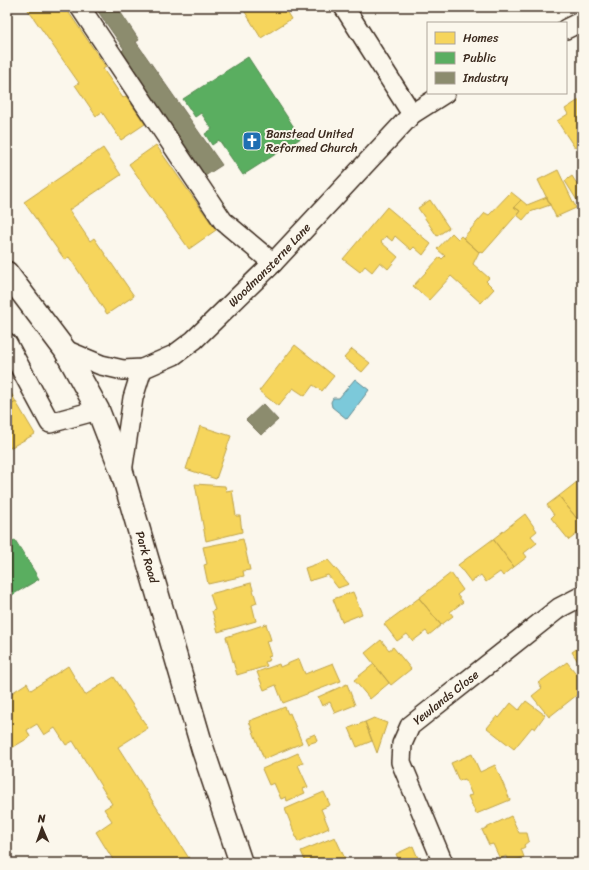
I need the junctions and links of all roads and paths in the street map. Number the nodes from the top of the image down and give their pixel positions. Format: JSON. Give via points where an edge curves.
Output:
{"nodes":[{"id":1,"x":80,"y":7,"type":"edge"},
{"id":2,"x":344,"y":7,"type":"edge"},
{"id":3,"x":582,"y":21,"type":"edge"},
{"id":4,"x":567,"y":28,"type":"edge"},
{"id":5,"x":443,"y":94,"type":"edge"},
{"id":6,"x":412,"y":114,"type":"junction"},
{"id":7,"x":272,"y":263,"type":"junction"},
{"id":8,"x":7,"y":274,"type":"edge"},
{"id":9,"x":7,"y":343,"type":"edge"},
{"id":10,"x":65,"y":350,"type":"junction"},
{"id":11,"x":142,"y":369,"type":"junction"},
{"id":12,"x":98,"y":410,"type":"junction"},
{"id":13,"x":122,"y":472,"type":"junction"},
{"id":14,"x":582,"y":596,"type":"edge"},
{"id":15,"x":241,"y":863,"type":"edge"},
{"id":16,"x":443,"y":863,"type":"edge"}],
"edges":[{"from":1,"to":7,"type":"street","via":[[223,221]]},
{"from":2,"to":6,"type":"street"},
{"from":3,"to":4,"type":"street"},
{"from":5,"to":6,"type":"street","name":"Woodmansterne Lane"},
{"from":6,"to":7,"type":"street","name":"Woodmansterne Lane"},
{"from":7,"to":11,"type":"street","name":"Woodmansterne Lane","via":[[194,340],[174,355]]},
{"from":8,"to":10,"type":"street","name":"Park Road"},
{"from":9,"to":12,"type":"street","via":[[50,423]]},
{"from":10,"to":11,"type":"street","name":"Woodmansterne Lane","via":[[109,367],[123,370]]},
{"from":10,"to":12,"type":"street","name":"Park Road"},
{"from":11,"to":13,"type":"street","via":[[133,398]]},
{"from":12,"to":13,"type":"street","name":"Park Road"},
{"from":13,"to":15,"type":"street","name":"Park Road","via":[[203,750]]},
{"from":14,"to":16,"type":"street","name":"Yewlands Close","via":[[559,608],[410,726],[402,744],[401,762]]}]}
